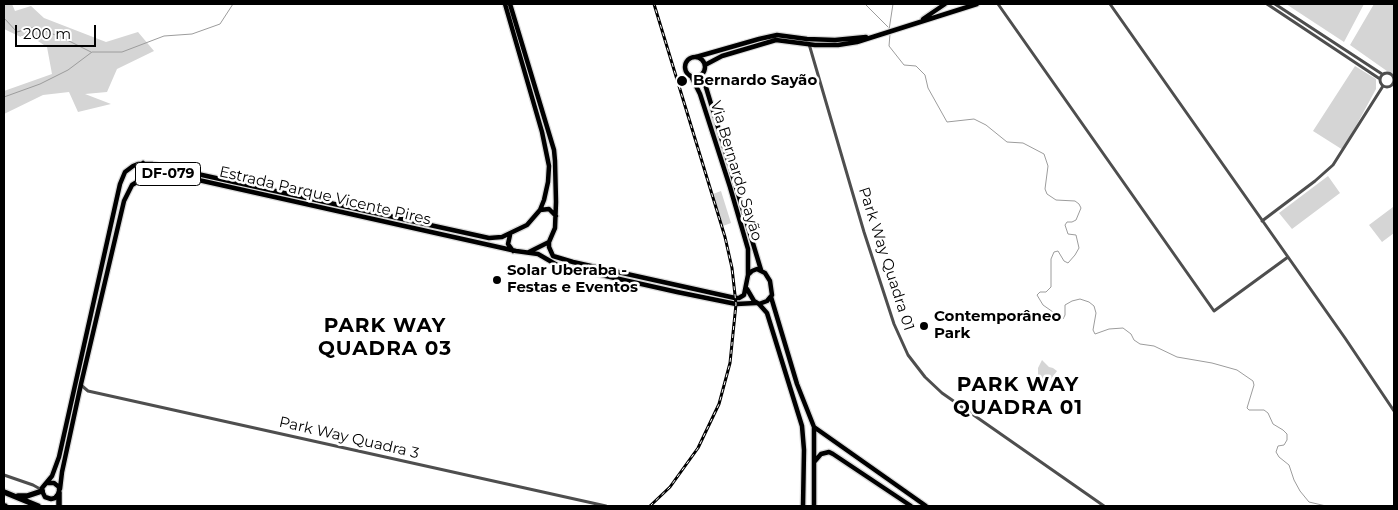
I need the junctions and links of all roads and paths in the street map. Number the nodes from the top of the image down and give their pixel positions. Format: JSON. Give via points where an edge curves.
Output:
{"nodes":[{"id":1,"x":504,"y":4,"type":"edge"},
{"id":2,"x":510,"y":4,"type":"edge"},
{"id":3,"x":945,"y":4,"type":"edge"},
{"id":4,"x":977,"y":4,"type":"edge"},
{"id":5,"x":998,"y":4,"type":"edge"},
{"id":6,"x":1110,"y":4,"type":"edge"},
{"id":7,"x":1266,"y":4,"type":"edge"},
{"id":8,"x":1275,"y":4,"type":"edge"},
{"id":9,"x":949,"y":13,"type":"junction"},
{"id":10,"x":510,"y":22,"type":"junction"},
{"id":11,"x":920,"y":22,"type":"junction"},
{"id":12,"x":1303,"y":25,"type":"junction"},
{"id":13,"x":518,"y":28,"type":"junction"},
{"id":14,"x":880,"y":35,"type":"junction"},
{"id":15,"x":514,"y":37,"type":"junction"},
{"id":16,"x":809,"y":44,"type":"junction"},
{"id":17,"x":523,"y":45,"type":"junction"},
{"id":18,"x":696,"y":57,"type":"junction"},
{"id":19,"x":705,"y":65,"type":"junction"},
{"id":20,"x":702,"y":74,"type":"junction"},
{"id":21,"x":1382,"y":74,"type":"junction"},
{"id":22,"x":691,"y":76,"type":"junction"},
{"id":23,"x":1380,"y":79,"type":"junction"},
{"id":24,"x":1394,"y":81,"type":"edge"},
{"id":25,"x":1384,"y":86,"type":"junction"},
{"id":26,"x":1393,"y":86,"type":"edge"},
{"id":27,"x":143,"y":163,"type":"junction"},
{"id":28,"x":145,"y":177,"type":"junction"},
{"id":29,"x":120,"y":184,"type":"junction"},
{"id":30,"x":130,"y":188,"type":"junction"},
{"id":31,"x":540,"y":210,"type":"junction"},
{"id":32,"x":556,"y":216,"type":"junction"},
{"id":33,"x":1262,"y":221,"type":"junction"},
{"id":34,"x":510,"y":234,"type":"junction"},
{"id":35,"x":549,"y":242,"type":"junction"},
{"id":36,"x":512,"y":251,"type":"junction"},
{"id":37,"x":526,"y":252,"type":"junction"},
{"id":38,"x":1288,"y":257,"type":"junction"},
{"id":39,"x":761,"y":270,"type":"junction"},
{"id":40,"x":748,"y":275,"type":"junction"},
{"id":41,"x":746,"y":287,"type":"junction"},
{"id":42,"x":771,"y":297,"type":"junction"},
{"id":43,"x":758,"y":303,"type":"junction"},
{"id":44,"x":91,"y":313,"type":"junction"},
{"id":45,"x":97,"y":314,"type":"junction"},
{"id":46,"x":81,"y":384,"type":"junction"},
{"id":47,"x":88,"y":391,"type":"junction"},
{"id":48,"x":79,"y":393,"type":"junction"},
{"id":49,"x":808,"y":408,"type":"junction"},
{"id":50,"x":797,"y":410,"type":"junction"},
{"id":51,"x":1394,"y":411,"type":"edge"},
{"id":52,"x":814,"y":427,"type":"junction"},
{"id":53,"x":850,"y":453,"type":"junction"},
{"id":54,"x":846,"y":461,"type":"junction"},
{"id":55,"x":814,"y":463,"type":"junction"},
{"id":56,"x":4,"y":475,"type":"edge"},
{"id":57,"x":814,"y":481,"type":"junction"},
{"id":58,"x":891,"y":481,"type":"junction"},
{"id":59,"x":803,"y":482,"type":"junction"},
{"id":60,"x":47,"y":484,"type":"junction"},
{"id":61,"x":33,"y":485,"type":"junction"},
{"id":62,"x":886,"y":489,"type":"junction"},
{"id":63,"x":901,"y":489,"type":"junction"},
{"id":64,"x":42,"y":490,"type":"junction"},
{"id":65,"x":803,"y":490,"type":"junction"},
{"id":66,"x":59,"y":491,"type":"junction"},
{"id":67,"x":4,"y":492,"type":"edge"},
{"id":68,"x":814,"y":492,"type":"junction"},
{"id":69,"x":13,"y":496,"type":"junction"},
{"id":70,"x":895,"y":496,"type":"junction"},
{"id":71,"x":38,"y":506,"type":"edge"},
{"id":72,"x":59,"y":506,"type":"edge"},
{"id":73,"x":606,"y":506,"type":"edge"},
{"id":74,"x":803,"y":506,"type":"edge"},
{"id":75,"x":814,"y":506,"type":"edge"},
{"id":76,"x":911,"y":506,"type":"edge"},
{"id":77,"x":926,"y":506,"type":"edge"},
{"id":78,"x":1104,"y":506,"type":"edge"}],
"edges":[{"from":1,"to":10,"type":"main road","name":"Estrada Parque Vicente Pires","number":"DF-079"},
{"from":2,"to":13,"type":"main road"},
{"from":3,"to":9,"type":"main road"},
{"from":3,"to":11,"type":"main road"},
{"from":4,"to":9,"type":"main road"},
{"from":5,"to":38,"type":"street","via":[[1214,310]]},
{"from":6,"to":33,"type":"street"},
{"from":7,"to":12,"type":"street"},
{"from":8,"to":12,"type":"street"},
{"from":9,"to":11,"type":"main road"},
{"from":10,"to":13,"type":"main road"},
{"from":10,"to":15,"type":"main road","name":"Estrada Parque Vicente Pires","number":"DF-079"},
{"from":11,"to":14,"type":"main road"},
{"from":12,"to":21,"type":"street"},
{"from":12,"to":23,"type":"street"},
{"from":13,"to":17,"type":"main road"},
{"from":14,"to":16,"type":"main road","via":[[833,46]]},
{"from":14,"to":18,"type":"main road","via":[[835,40],[777,35]]},
{"from":15,"to":17,"type":"main road","via":[[518,37]]},
{"from":15,"to":31,"type":"main road","name":"Estrada Parque Vicente Pires","number":"DF-079","via":[[547,152],[548,182]]},
{"from":16,"to":19,"type":"main road","via":[[776,40],[722,56]]},
{"from":16,"to":78,"type":"street","name":"Park Way Quadra 01","via":[[864,232],[894,324],[908,355],[942,393]]},
{"from":17,"to":32,"type":"main road","via":[[554,150]]},
{"from":18,"to":19,"type":"main road"},
{"from":18,"to":22,"type":"main road","via":[[686,64]]},
{"from":19,"to":20,"type":"main road"},
{"from":20,"to":22,"type":"main road"},
{"from":20,"to":39,"type":"main road"},
{"from":21,"to":23,"type":"street"},
{"from":21,"to":24,"type":"street","via":[[1390,74]]},
{"from":22,"to":40,"type":"main road","name":"Via Bernardo Sayão","via":[[700,94],[744,234],[748,249]]},
{"from":23,"to":25,"type":"street"},
{"from":24,"to":26,"type":"street"},
{"from":25,"to":26,"type":"street"},
{"from":25,"to":33,"type":"street","via":[[1334,165]]},
{"from":27,"to":28,"type":"main road","via":[[148,169]]},
{"from":27,"to":29,"type":"main road","number":"DF-079","via":[[125,172]]},
{"from":27,"to":34,"type":"main road","name":"Estrada Parque Vicente Pires","number":"DF-079","via":[[468,234],[492,238]]},
{"from":28,"to":30,"type":"main road","number":"DF-079"},
{"from":28,"to":36,"type":"main road","name":"Estrada Parque Vicente Pires","number":"DF-079","via":[[168,174]]},
{"from":29,"to":30,"type":"main road"},
{"from":29,"to":44,"type":"main road","number":"DF-079"},
{"from":30,"to":45,"type":"main road","number":"DF-079","via":[[117,225]]},
{"from":31,"to":32,"type":"main road","via":[[549,209]]},
{"from":31,"to":34,"type":"main road","name":"Estrada Parque Vicente Pires","number":"DF-079","via":[[527,225]]},
{"from":32,"to":35,"type":"main road"},
{"from":33,"to":38,"type":"street"},
{"from":34,"to":36,"type":"main road","via":[[508,244]]},
{"from":35,"to":37,"type":"main road","name":"Estrada Parque Vicente Pires","number":"DF-079"},
{"from":35,"to":41,"type":"main road","via":[[553,256],[573,262],[735,298],[744,295]]},
{"from":36,"to":37,"type":"main road","name":"Estrada Parque Vicente Pires","number":"DF-079"},
{"from":37,"to":43,"type":"main road","via":[[538,254],[557,265],[646,285],[736,304]]},
{"from":38,"to":51,"type":"street"},
{"from":39,"to":40,"type":"main road","via":[[755,269]]},
{"from":39,"to":42,"type":"main road","via":[[770,281]]},
{"from":40,"to":41,"type":"main road"},
{"from":41,"to":43,"type":"main road"},
{"from":42,"to":43,"type":"main road"},
{"from":42,"to":49,"type":"main road","via":[[797,384]]},
{"from":43,"to":50,"type":"main road","via":[[767,313]]},
{"from":44,"to":45,"type":"main road"},
{"from":44,"to":60,"type":"main road","number":"DF-079","via":[[59,457]]},
{"from":45,"to":46,"type":"main road","number":"DF-079"},
{"from":46,"to":47,"type":"street"},
{"from":46,"to":48,"type":"main road","number":"DF-079"},
{"from":47,"to":48,"type":"street","name":"Park Way Quadra 3"},
{"from":47,"to":73,"type":"street","name":"Park Way Quadra 3"},
{"from":48,"to":66,"type":"main road","number":"DF-079"},
{"from":49,"to":50,"type":"main road"},
{"from":49,"to":52,"type":"main road"},
{"from":50,"to":59,"type":"main road","via":[[804,444]]},
{"from":52,"to":53,"type":"main road"},
{"from":52,"to":55,"type":"main road"},
{"from":53,"to":54,"type":"main road","via":[[844,457]]},
{"from":53,"to":58,"type":"main road"},
{"from":54,"to":55,"type":"main road","via":[[829,452],[819,456]]},
{"from":54,"to":62,"type":"main road"},
{"from":55,"to":57,"type":"main road"},
{"from":56,"to":61,"type":"street"},
{"from":57,"to":59,"type":"main road","via":[[809,484]]},
{"from":57,"to":68,"type":"main road"},
{"from":58,"to":62,"type":"main road","via":[[891,486]]},
{"from":58,"to":63,"type":"main road"},
{"from":59,"to":65,"type":"main road"},
{"from":60,"to":61,"type":"street"},
{"from":60,"to":64,"type":"main road","number":"DF-079"},
{"from":60,"to":66,"type":"main road","via":[[56,484]]},
{"from":61,"to":64,"type":"street"},
{"from":62,"to":70,"type":"main road"},
{"from":63,"to":70,"type":"main road","via":[[894,492]]},
{"from":63,"to":77,"type":"main road"},
{"from":64,"to":66,"type":"main road","via":[[45,497],[51,499],[57,497]]},
{"from":64,"to":69,"type":"highway","via":[[27,496]]},
{"from":65,"to":68,"type":"main road"},
{"from":65,"to":74,"type":"main road"},
{"from":66,"to":72,"type":"highway"},
{"from":67,"to":69,"type":"highway"},
{"from":68,"to":75,"type":"main road"},
{"from":69,"to":71,"type":"highway"},
{"from":70,"to":76,"type":"main road"}]}
